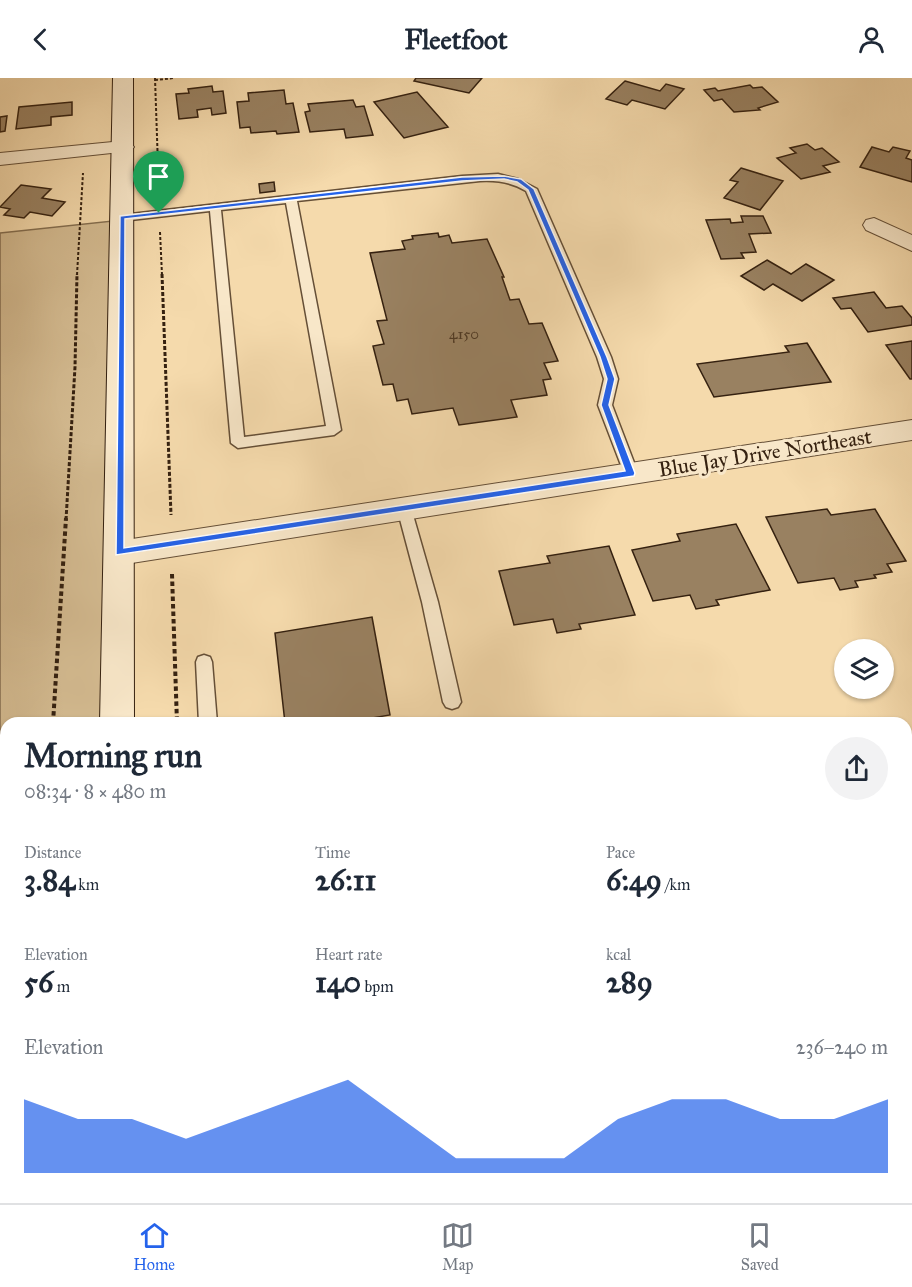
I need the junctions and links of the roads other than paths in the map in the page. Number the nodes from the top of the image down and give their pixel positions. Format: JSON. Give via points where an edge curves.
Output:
{"nodes":[{"id":1,"x":123,"y":78,"type":"edge"},
{"id":2,"x":123,"y":147,"type":"junction"},
{"id":3,"x":0,"y":159,"type":"edge"},
{"id":4,"x":291,"y":199,"type":"junction"},
{"id":5,"x":215,"y":207,"type":"junction"},
{"id":6,"x":122,"y":218,"type":"junction"},
{"id":7,"x":874,"y":225,"type":"dead end"},
{"id":8,"x":912,"y":244,"type":"edge"},
{"id":9,"x":912,"y":430,"type":"edge"},
{"id":10,"x":631,"y":473,"type":"junction"},
{"id":11,"x":404,"y":508,"type":"junction"},
{"id":12,"x":119,"y":553,"type":"junction"},
{"id":13,"x":204,"y":662,"type":"dead end"},
{"id":14,"x":452,"y":702,"type":"dead end"},
{"id":15,"x":117,"y":717,"type":"edge"},
{"id":16,"x":208,"y":717,"type":"edge"}],
"edges":[{"from":1,"to":2,"type":"main road"},
{"from":2,"to":3,"type":"main road"},
{"from":2,"to":6,"type":"main road"},
{"from":4,"to":5,"type":"lane"},
{"from":4,"to":5,"type":"lane","via":[[334,430],[238,443]]},
{"from":4,"to":10,"type":"lane","via":[[484,177],[519,181],[531,189],[604,357],[611,379],[605,405]]},
{"from":5,"to":6,"type":"lane"},
{"from":6,"to":12,"type":"main road"},
{"from":7,"to":8,"type":"main road"},
{"from":9,"to":10,"type":"main road","name":"Blue Jay Drive Northeast"},
{"from":10,"to":11,"type":"main road","name":"Blue Jay Drive Northeast"},
{"from":11,"to":12,"type":"main road","name":"Blue Jay Drive Northeast"},
{"from":11,"to":14,"type":"lane"},
{"from":12,"to":15,"type":"main road"},
{"from":13,"to":16,"type":"lane"}]}
